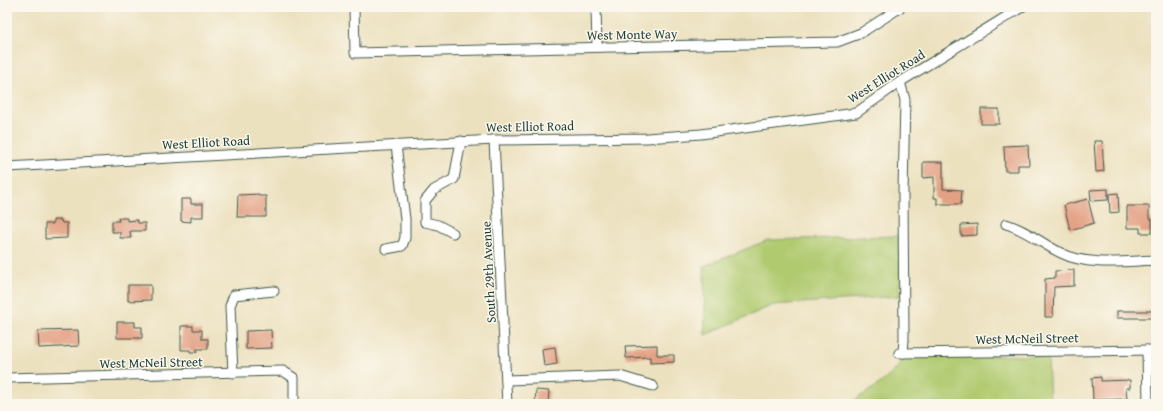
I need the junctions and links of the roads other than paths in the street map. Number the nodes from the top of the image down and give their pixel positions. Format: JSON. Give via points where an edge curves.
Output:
{"nodes":[{"id":1,"x":354,"y":7,"type":"edge"},
{"id":2,"x":596,"y":7,"type":"edge"},
{"id":3,"x":901,"y":7,"type":"edge"},
{"id":4,"x":1022,"y":7,"type":"edge"},
{"id":5,"x":597,"y":47,"type":"junction"},
{"id":6,"x":900,"y":82,"type":"junction"},
{"id":7,"x":494,"y":140,"type":"junction"},
{"id":8,"x":461,"y":141,"type":"junction"},
{"id":9,"x":396,"y":145,"type":"junction"},
{"id":10,"x":7,"y":167,"type":"edge"},
{"id":11,"x":1006,"y":224,"type":"dead end"},
{"id":12,"x":454,"y":233,"type":"dead end"},
{"id":13,"x":386,"y":249,"type":"dead end"},
{"id":14,"x":1156,"y":260,"type":"edge"},
{"id":15,"x":274,"y":291,"type":"dead end"},
{"id":16,"x":1151,"y":350,"type":"edge"},
{"id":17,"x":233,"y":373,"type":"junction"},
{"id":18,"x":7,"y":378,"type":"edge"},
{"id":19,"x":506,"y":380,"type":"junction"},
{"id":20,"x":653,"y":386,"type":"dead end"},
{"id":21,"x":294,"y":404,"type":"edge"},
{"id":22,"x":507,"y":404,"type":"edge"},
{"id":23,"x":1148,"y":404,"type":"edge"}],
"edges":[{"from":1,"to":5,"type":"street","name":"West Monte Way","via":[[355,53]]},
{"from":2,"to":5,"type":"street"},
{"from":3,"to":5,"type":"street","name":"West Monte Way","via":[[861,33],[837,42]]},
{"from":4,"to":6,"type":"street","name":"West Elliot Road"},
{"from":6,"to":7,"type":"street","name":"West Elliot Road","via":[[856,113],[701,134],[647,138]]},
{"from":6,"to":16,"type":"street","name":"West McNeil Street","via":[[905,100],[904,339],[901,353]]},
{"from":7,"to":8,"type":"street","name":"West Elliot Road"},
{"from":7,"to":19,"type":"street","name":"South 29th Avenue"},
{"from":8,"to":9,"type":"street","name":"West Elliot Road"},
{"from":8,"to":12,"type":"street","via":[[454,179],[434,190],[425,201],[425,222]]},
{"from":9,"to":10,"type":"street","name":"West Elliot Road"},
{"from":9,"to":13,"type":"street","via":[[405,238],[402,246]]},
{"from":11,"to":14,"type":"street","via":[[1018,228],[1061,254],[1082,260]]},
{"from":15,"to":17,"type":"street","via":[[234,295],[230,306]]},
{"from":16,"to":23,"type":"street"},
{"from":17,"to":18,"type":"street","name":"West McNeil Street"},
{"from":17,"to":21,"type":"street","name":"West McNeil Street","via":[[283,371],[294,378]]},
{"from":19,"to":20,"type":"street","via":[[620,376]]},
{"from":19,"to":22,"type":"street","name":"South 29th Avenue"}]}
